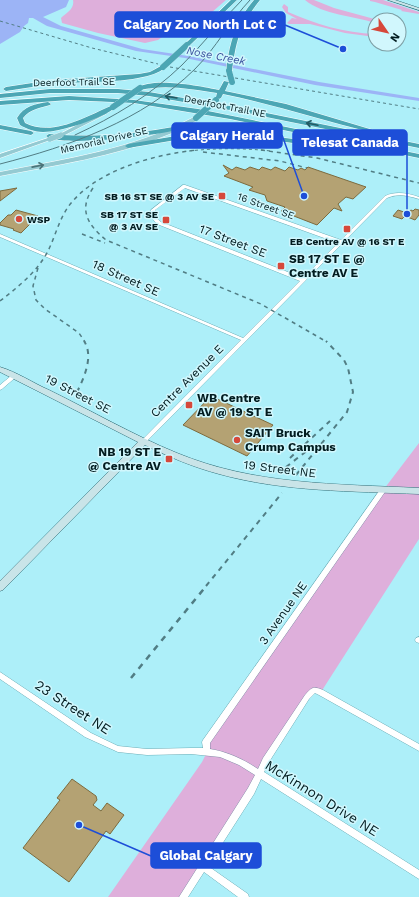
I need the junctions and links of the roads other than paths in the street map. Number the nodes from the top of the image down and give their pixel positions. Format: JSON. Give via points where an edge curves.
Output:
{"nodes":[{"id":1,"x":234,"y":0,"type":"edge"},
{"id":2,"x":257,"y":0,"type":"edge"},
{"id":3,"x":390,"y":0,"type":"edge"},
{"id":4,"x":419,"y":9,"type":"edge"},
{"id":5,"x":163,"y":67,"type":"junction"},
{"id":6,"x":104,"y":79,"type":"junction"},
{"id":7,"x":148,"y":81,"type":"junction"},
{"id":8,"x":229,"y":82,"type":"junction"},
{"id":9,"x":173,"y":85,"type":"junction"},
{"id":10,"x":140,"y":88,"type":"junction"},
{"id":11,"x":206,"y":89,"type":"junction"},
{"id":12,"x":0,"y":90,"type":"edge"},
{"id":13,"x":222,"y":92,"type":"junction"},
{"id":14,"x":149,"y":94,"type":"joint"},
{"id":15,"x":0,"y":96,"type":"edge"},
{"id":16,"x":214,"y":99,"type":"junction"},
{"id":17,"x":144,"y":102,"type":"joint"},
{"id":18,"x":0,"y":103,"type":"edge"},
{"id":19,"x":113,"y":107,"type":"junction"},
{"id":20,"x":196,"y":118,"type":"joint"},
{"id":21,"x":240,"y":119,"type":"junction"},
{"id":22,"x":337,"y":120,"type":"junction"},
{"id":23,"x":0,"y":127,"type":"edge"},
{"id":24,"x":179,"y":128,"type":"junction"},
{"id":25,"x":419,"y":141,"type":"edge"},
{"id":26,"x":128,"y":146,"type":"junction"},
{"id":27,"x":419,"y":146,"type":"edge"},
{"id":28,"x":0,"y":156,"type":"edge"},
{"id":29,"x":419,"y":156,"type":"edge"},
{"id":30,"x":419,"y":160,"type":"edge"},
{"id":31,"x":0,"y":174,"type":"edge"},
{"id":32,"x":184,"y":186,"type":"joint"},
{"id":33,"x":419,"y":198,"type":"edge"},
{"id":34,"x":0,"y":235,"type":"edge"},
{"id":35,"x":341,"y":242,"type":"junction"},
{"id":36,"x":303,"y":280,"type":"junction"},
{"id":37,"x":244,"y":340,"type":"junction"},
{"id":38,"x":0,"y":368,"type":"edge"},
{"id":39,"x":14,"y":376,"type":"junction"},
{"id":40,"x":0,"y":388,"type":"edge"},
{"id":41,"x":144,"y":441,"type":"junction"},
{"id":42,"x":384,"y":489,"type":"junction"},
{"id":43,"x":419,"y":491,"type":"edge"},
{"id":44,"x":0,"y":587,"type":"edge"},
{"id":45,"x":0,"y":675,"type":"edge"},
{"id":46,"x":419,"y":748,"type":"edge"},
{"id":47,"x":207,"y":752,"type":"junction"},
{"id":48,"x":260,"y":774,"type":"junction"},
{"id":49,"x":203,"y":867,"type":"junction"},
{"id":50,"x":419,"y":875,"type":"edge"},
{"id":51,"x":183,"y":897,"type":"edge"},
{"id":52,"x":245,"y":897,"type":"edge"}],
"edges":[{"from":1,"to":5,"type":"highway","name":"Memorial Drive SE","bridge":true},
{"from":2,"to":8,"type":"highway","bridge":true,"via":[[247,11],[235,33]]},
{"from":3,"to":4,"type":"street"},
{"from":5,"to":6,"type":"highway","via":[[144,75]]},
{"from":5,"to":7,"type":"highway","name":"Memorial Drive SE"},
{"from":6,"to":7,"type":"highway"},
{"from":6,"to":12,"type":"highway","via":[[52,82]]},
{"from":7,"to":9,"type":"highway"},
{"from":7,"to":10,"type":"highway","name":"Memorial Drive SE"},
{"from":8,"to":13,"type":"highway","name":"Memorial Drive SE"},
{"from":8,"to":22,"type":"highway","via":[[237,90]]},
{"from":9,"to":10,"type":"highway"},
{"from":9,"to":11,"type":"highway"},
{"from":10,"to":19,"type":"highway","name":"Memorial Drive SE","bridge":true},
{"from":11,"to":13,"type":"highway"},
{"from":11,"to":16,"type":"highway"},
{"from":13,"to":16,"type":"highway","name":"Memorial Drive SE"},
{"from":13,"to":22,"type":"highway"},
{"from":14,"to":15,"type":"highway","name":"Deerfoot Trail SE","via":[[69,91]]},
{"from":27,"to":14,"type":"highway","name":"Deerfoot Trail NE","one_way":true},
{"from":16,"to":20,"type":"highway","name":"Memorial Drive SE","bridge":true},
{"from":17,"to":18,"type":"highway","name":"Deerfoot Trail SE","via":[[71,98]]},
{"from":17,"to":21,"type":"highway","name":"Deerfoot Trail NE"},
{"from":19,"to":21,"type":"highway","via":[[52,130],[31,129],[20,120],[24,112],[40,106],[82,103],[151,106]]},
{"from":19,"to":28,"type":"main road","name":"Memorial Drive SE","bridge":true,"via":[[61,135]]},
{"from":20,"to":24,"type":"main road","name":"Memorial Drive SE"},
{"from":21,"to":29,"type":"highway","name":"Deerfoot Trail NE"},
{"from":22,"to":25,"type":"highway"},
{"from":23,"to":24,"type":"highway","via":[[82,138],[131,137]]},
{"from":24,"to":26,"type":"main road","name":"Memorial Drive SE"},
{"from":26,"to":30,"type":"highway","via":[[188,136],[238,134]]},
{"from":31,"to":26,"type":"main road","name":"Memorial Drive SE","one_way":true},
{"from":32,"to":35,"type":"street","name":"16 Street SE"},
{"from":32,"to":36,"type":"street","name":"17 Street SE","via":[[153,210],[156,221]]},
{"from":33,"to":35,"type":"street","name":"Centre Avenue E","via":[[406,194],[386,197]]},
{"from":34,"to":37,"type":"street","name":"18 Street SE"},
{"from":35,"to":36,"type":"street","name":"Centre Avenue E"},
{"from":36,"to":37,"type":"street","name":"Centre Avenue E"},
{"from":37,"to":41,"type":"street","name":"Centre Avenue E"},
{"from":38,"to":39,"type":"street","name":"19 Street SE"},
{"from":39,"to":40,"type":"street"},
{"from":39,"to":41,"type":"street","name":"19 Street SE"},
{"from":41,"to":42,"type":"street","name":"19 Street NE","via":[[196,464],[250,479],[296,485]]},
{"from":41,"to":44,"type":"street","name":"Centre Avenue E"},
{"from":42,"to":43,"type":"street","name":"19 Street NE"},
{"from":42,"to":47,"type":"street","name":"3 Avenue NE","via":[[206,742]]},
{"from":45,"to":47,"type":"street","name":"23 Street NE","via":[[88,735],[118,749],[147,752]]},
{"from":46,"to":48,"type":"street","via":[[314,690],[266,760]]},
{"from":47,"to":48,"type":"street","name":"McKinnon Drive NE","via":[[230,758]]},
{"from":48,"to":49,"type":"street"},
{"from":48,"to":50,"type":"street","name":"McKinnon Drive NE"},
{"from":49,"to":51,"type":"street"},
{"from":49,"to":52,"type":"street"}]}
